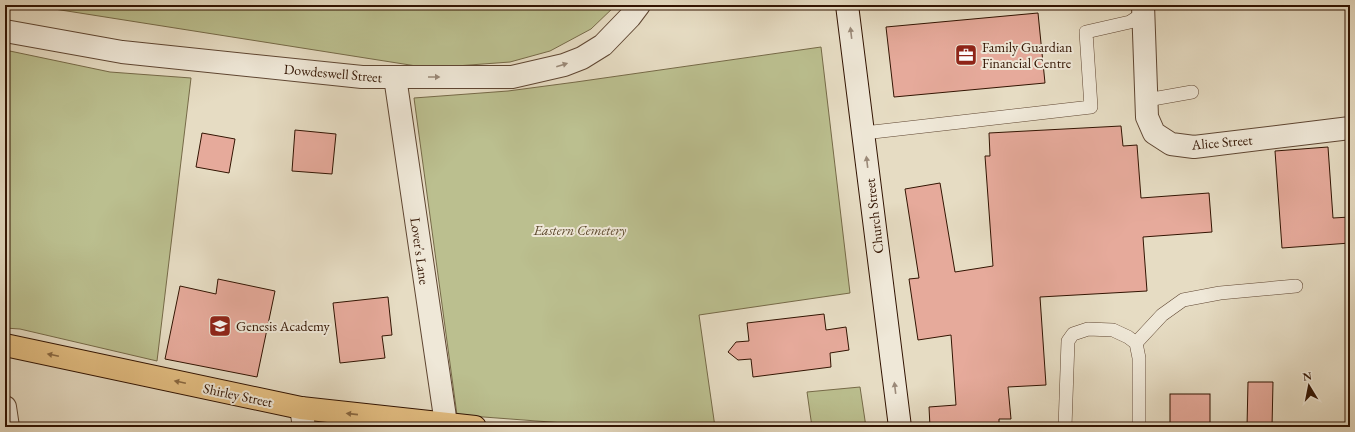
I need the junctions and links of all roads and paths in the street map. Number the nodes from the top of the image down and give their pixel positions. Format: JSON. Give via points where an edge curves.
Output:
{"nodes":[{"id":1,"x":639,"y":5,"type":"edge"},
{"id":2,"x":847,"y":5,"type":"edge"},
{"id":3,"x":1144,"y":9,"type":"edge"},
{"id":4,"x":5,"y":31,"type":"edge"},
{"id":5,"x":395,"y":78,"type":"junction"},
{"id":6,"x":1192,"y":92,"type":"dead end"},
{"id":7,"x":1146,"y":100,"type":"junction"},
{"id":8,"x":1350,"y":128,"type":"edge"},
{"id":9,"x":864,"y":133,"type":"junction"},
{"id":10,"x":1296,"y":286,"type":"dead end"},
{"id":11,"x":1136,"y":343,"type":"junction"},
{"id":12,"x":5,"y":345,"type":"edge"},
{"id":13,"x":5,"y":407,"type":"edge"},
{"id":14,"x":302,"y":417,"type":"edge"},
{"id":15,"x":420,"y":424,"type":"edge"},
{"id":16,"x":446,"y":424,"type":"junction"},
{"id":17,"x":8,"y":427,"type":"edge"},
{"id":18,"x":475,"y":427,"type":"edge"},
{"id":19,"x":900,"y":427,"type":"edge"},
{"id":20,"x":1065,"y":427,"type":"edge"},
{"id":21,"x":1139,"y":427,"type":"edge"}],
"edges":[{"from":5,"to":1,"type":"street","name":"Dowdeswell Street","one_way":true,"via":[[512,77],[564,65],[603,45]]},
{"from":9,"to":2,"type":"street","name":"Church Street","one_way":true},
{"from":3,"to":7,"type":"street","name":"Alice Street"},
{"from":3,"to":9,"type":"lane","via":[[1130,22],[1086,32],[1091,107]]},
{"from":4,"to":5,"type":"street","name":"Dowdeswell Street","via":[[122,52],[362,77]]},
{"from":5,"to":16,"type":"street","name":"Lover's Lane"},
{"from":6,"to":7,"type":"lane"},
{"from":7,"to":8,"type":"street","name":"Alice Street","via":[[1147,117],[1154,133],[1171,144],[1194,147]]},
{"from":19,"to":9,"type":"street","name":"Church Street","one_way":true},
{"from":10,"to":11,"type":"lane","via":[[1220,293],[1183,300],[1162,314]]},
{"from":11,"to":20,"type":"lane","via":[[1113,330],[1088,330],[1073,334],[1068,341]]},
{"from":11,"to":21,"type":"lane","via":[[1139,358]]},
{"from":14,"to":12,"type":"highway","name":"Shirley Street","one_way":true},
{"from":13,"to":17,"type":"street"},
{"from":15,"to":14,"type":"highway","name":"Shirley Street","one_way":true},
{"from":15,"to":16,"type":"highway","name":"Shirley Street"},
{"from":16,"to":18,"type":"highway","name":"Shirley Street"}]}
